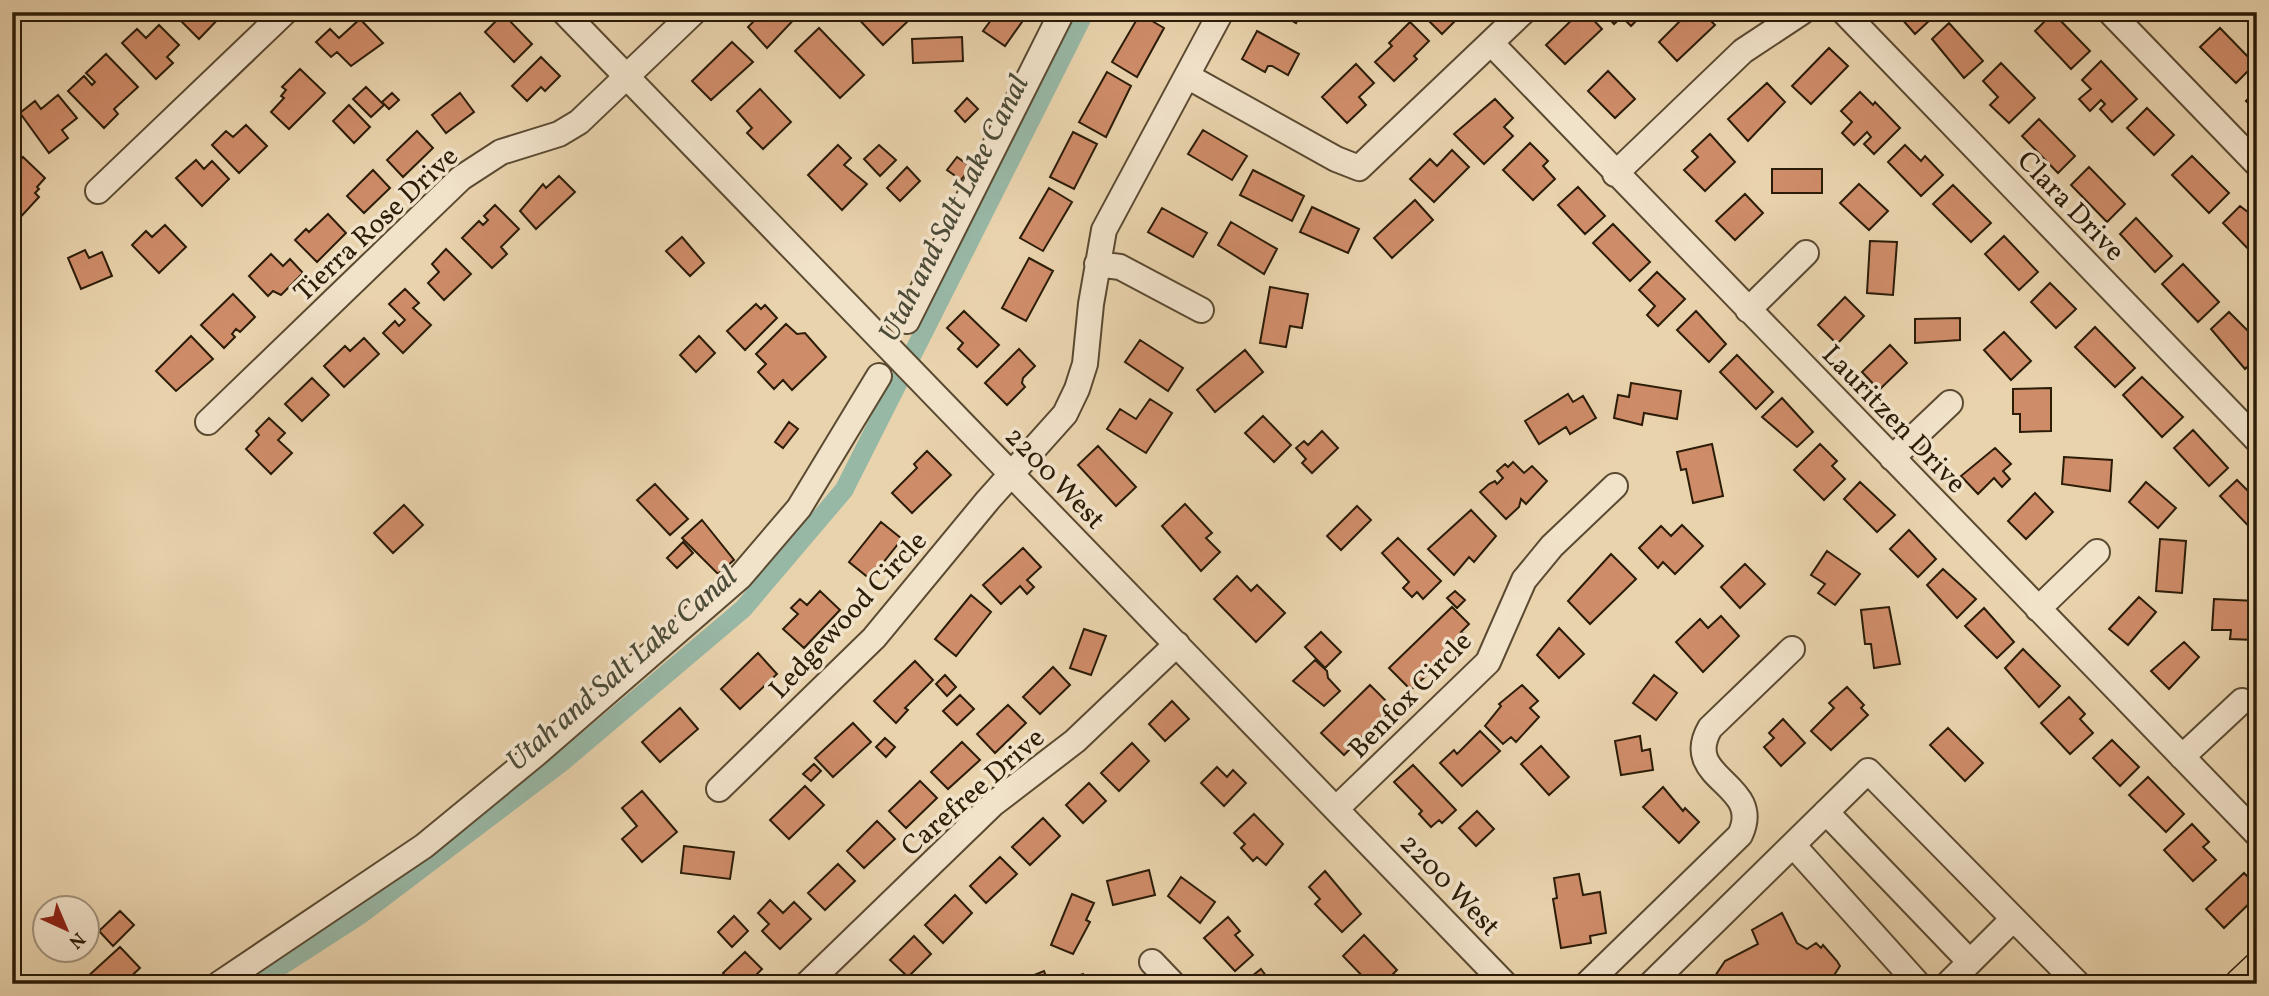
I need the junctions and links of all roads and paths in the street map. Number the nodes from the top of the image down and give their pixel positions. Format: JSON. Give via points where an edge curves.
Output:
{"nodes":[{"id":1,"x":285,"y":12,"type":"edge"},
{"id":2,"x":564,"y":12,"type":"edge"},
{"id":3,"x":694,"y":12,"type":"edge"},
{"id":4,"x":1062,"y":12,"type":"edge"},
{"id":5,"x":1221,"y":12,"type":"edge"},
{"id":6,"x":1523,"y":12,"type":"edge"},
{"id":7,"x":1802,"y":12,"type":"edge"},
{"id":8,"x":1844,"y":12,"type":"edge"},
{"id":9,"x":2125,"y":17,"type":"edge"},
{"id":10,"x":1491,"y":43,"type":"junction"},
{"id":11,"x":1186,"y":76,"type":"junction"},
{"id":12,"x":627,"y":77,"type":"junction"},
{"id":13,"x":2257,"y":164,"type":"edge"},
{"id":14,"x":1615,"y":174,"type":"junction"},
{"id":15,"x":98,"y":191,"type":"dead end"},
{"id":16,"x":1805,"y":253,"type":"dead end"},
{"id":17,"x":1097,"y":264,"type":"junction"},
{"id":18,"x":1201,"y":310,"type":"dead end"},
{"id":19,"x":1748,"y":310,"type":"junction"},
{"id":20,"x":907,"y":321,"type":"dead end"},
{"id":21,"x":879,"y":376,"type":"dead end"},
{"id":22,"x":1950,"y":403,"type":"dead end"},
{"id":23,"x":208,"y":422,"type":"dead end"},
{"id":24,"x":2257,"y":440,"type":"edge"},
{"id":25,"x":1892,"y":458,"type":"junction"},
{"id":26,"x":1012,"y":474,"type":"junction"},
{"id":27,"x":1615,"y":486,"type":"dead end"},
{"id":28,"x":2097,"y":552,"type":"dead end"},
{"id":29,"x":2038,"y":609,"type":"junction"},
{"id":30,"x":1177,"y":644,"type":"junction"},
{"id":31,"x":1792,"y":649,"type":"dead end"},
{"id":32,"x":2242,"y":701,"type":"dead end"},
{"id":33,"x":2182,"y":757,"type":"junction"},
{"id":34,"x":719,"y":789,"type":"dead end"},
{"id":35,"x":1337,"y":808,"type":"junction"},
{"id":36,"x":1826,"y":812,"type":"junction"},
{"id":37,"x":2257,"y":834,"type":"edge"},
{"id":38,"x":1793,"y":845,"type":"junction"},
{"id":39,"x":2013,"y":919,"type":"junction"},
{"id":40,"x":1152,"y":961,"type":"dead end"},
{"id":41,"x":1970,"y":962,"type":"junction"},
{"id":42,"x":2257,"y":968,"type":"edge"},
{"id":43,"x":219,"y":984,"type":"edge"},
{"id":44,"x":807,"y":984,"type":"edge"},
{"id":45,"x":1173,"y":984,"type":"edge"},
{"id":46,"x":1505,"y":984,"type":"edge"},
{"id":47,"x":1587,"y":984,"type":"edge"},
{"id":48,"x":1651,"y":984,"type":"edge"},
{"id":49,"x":1918,"y":984,"type":"edge"},
{"id":50,"x":1948,"y":984,"type":"edge"},
{"id":51,"x":2078,"y":984,"type":"edge"},
{"id":52,"x":2240,"y":984,"type":"edge"}],
"edges":[{"from":1,"to":15,"type":"street"},
{"from":2,"to":12,"type":"street","name":"2200 West"},
{"from":3,"to":12,"type":"street","name":"Tierra Rose Drive"},
{"from":4,"to":20,"type":"street"},
{"from":5,"to":11,"type":"street","name":"Ledgewood Circle"},
{"from":6,"to":10,"type":"street"},
{"from":7,"to":14,"type":"street","via":[[1752,44]]},
{"from":8,"to":24,"type":"street","name":"Clara Drive"},
{"from":9,"to":13,"type":"street"},
{"from":10,"to":11,"type":"street","via":[[1359,168]]},
{"from":10,"to":14,"type":"street","name":"Lauritzen Drive"},
{"from":11,"to":17,"type":"street","name":"Ledgewood Circle","via":[[1114,208]]},
{"from":12,"to":23,"type":"street","name":"Tierra Rose Drive","via":[[569,128],[501,152],[461,178]]},
{"from":12,"to":26,"type":"street","name":"2200 West"},
{"from":14,"to":19,"type":"street","name":"Lauritzen Drive"},
{"from":16,"to":19,"type":"street"},
{"from":17,"to":18,"type":"street","via":[[1120,267]]},
{"from":17,"to":26,"type":"street","name":"Ledgewood Circle","via":[[1085,364],[1077,389],[1065,414]]},
{"from":19,"to":25,"type":"street","name":"Lauritzen Drive"},
{"from":21,"to":43,"type":"street","via":[[799,508],[740,577],[425,846]]},
{"from":22,"to":25,"type":"street"},
{"from":25,"to":29,"type":"street","name":"Lauritzen Drive"},
{"from":26,"to":30,"type":"street","name":"2200 West"},
{"from":26,"to":34,"type":"street","name":"Ledgewood Circle","via":[[874,638]]},
{"from":27,"to":35,"type":"street","name":"Benfox Circle","via":[[1552,546],[1524,580],[1488,662]]},
{"from":28,"to":29,"type":"street"},
{"from":29,"to":33,"type":"street","name":"Lauritzen Drive"},
{"from":30,"to":35,"type":"street","name":"2200 West"},
{"from":30,"to":44,"type":"street","name":"Carefree Drive","via":[[1082,735],[993,804]]},
{"from":31,"to":47,"type":"street","via":[[1702,741],[1701,755],[1708,766],[1745,808],[1746,823],[1740,835]]},
{"from":32,"to":33,"type":"street"},
{"from":33,"to":37,"type":"street","name":"Lauritzen Drive"},
{"from":35,"to":46,"type":"street","name":"2200 West"},
{"from":36,"to":38,"type":"street"},
{"from":36,"to":39,"type":"street","via":[[1868,771]]},
{"from":36,"to":41,"type":"street"},
{"from":38,"to":48,"type":"street"},
{"from":38,"to":49,"type":"street"},
{"from":39,"to":41,"type":"street"},
{"from":39,"to":51,"type":"street"},
{"from":40,"to":45,"type":"street"},
{"from":41,"to":50,"type":"street"},
{"from":42,"to":52,"type":"main road"}]}
